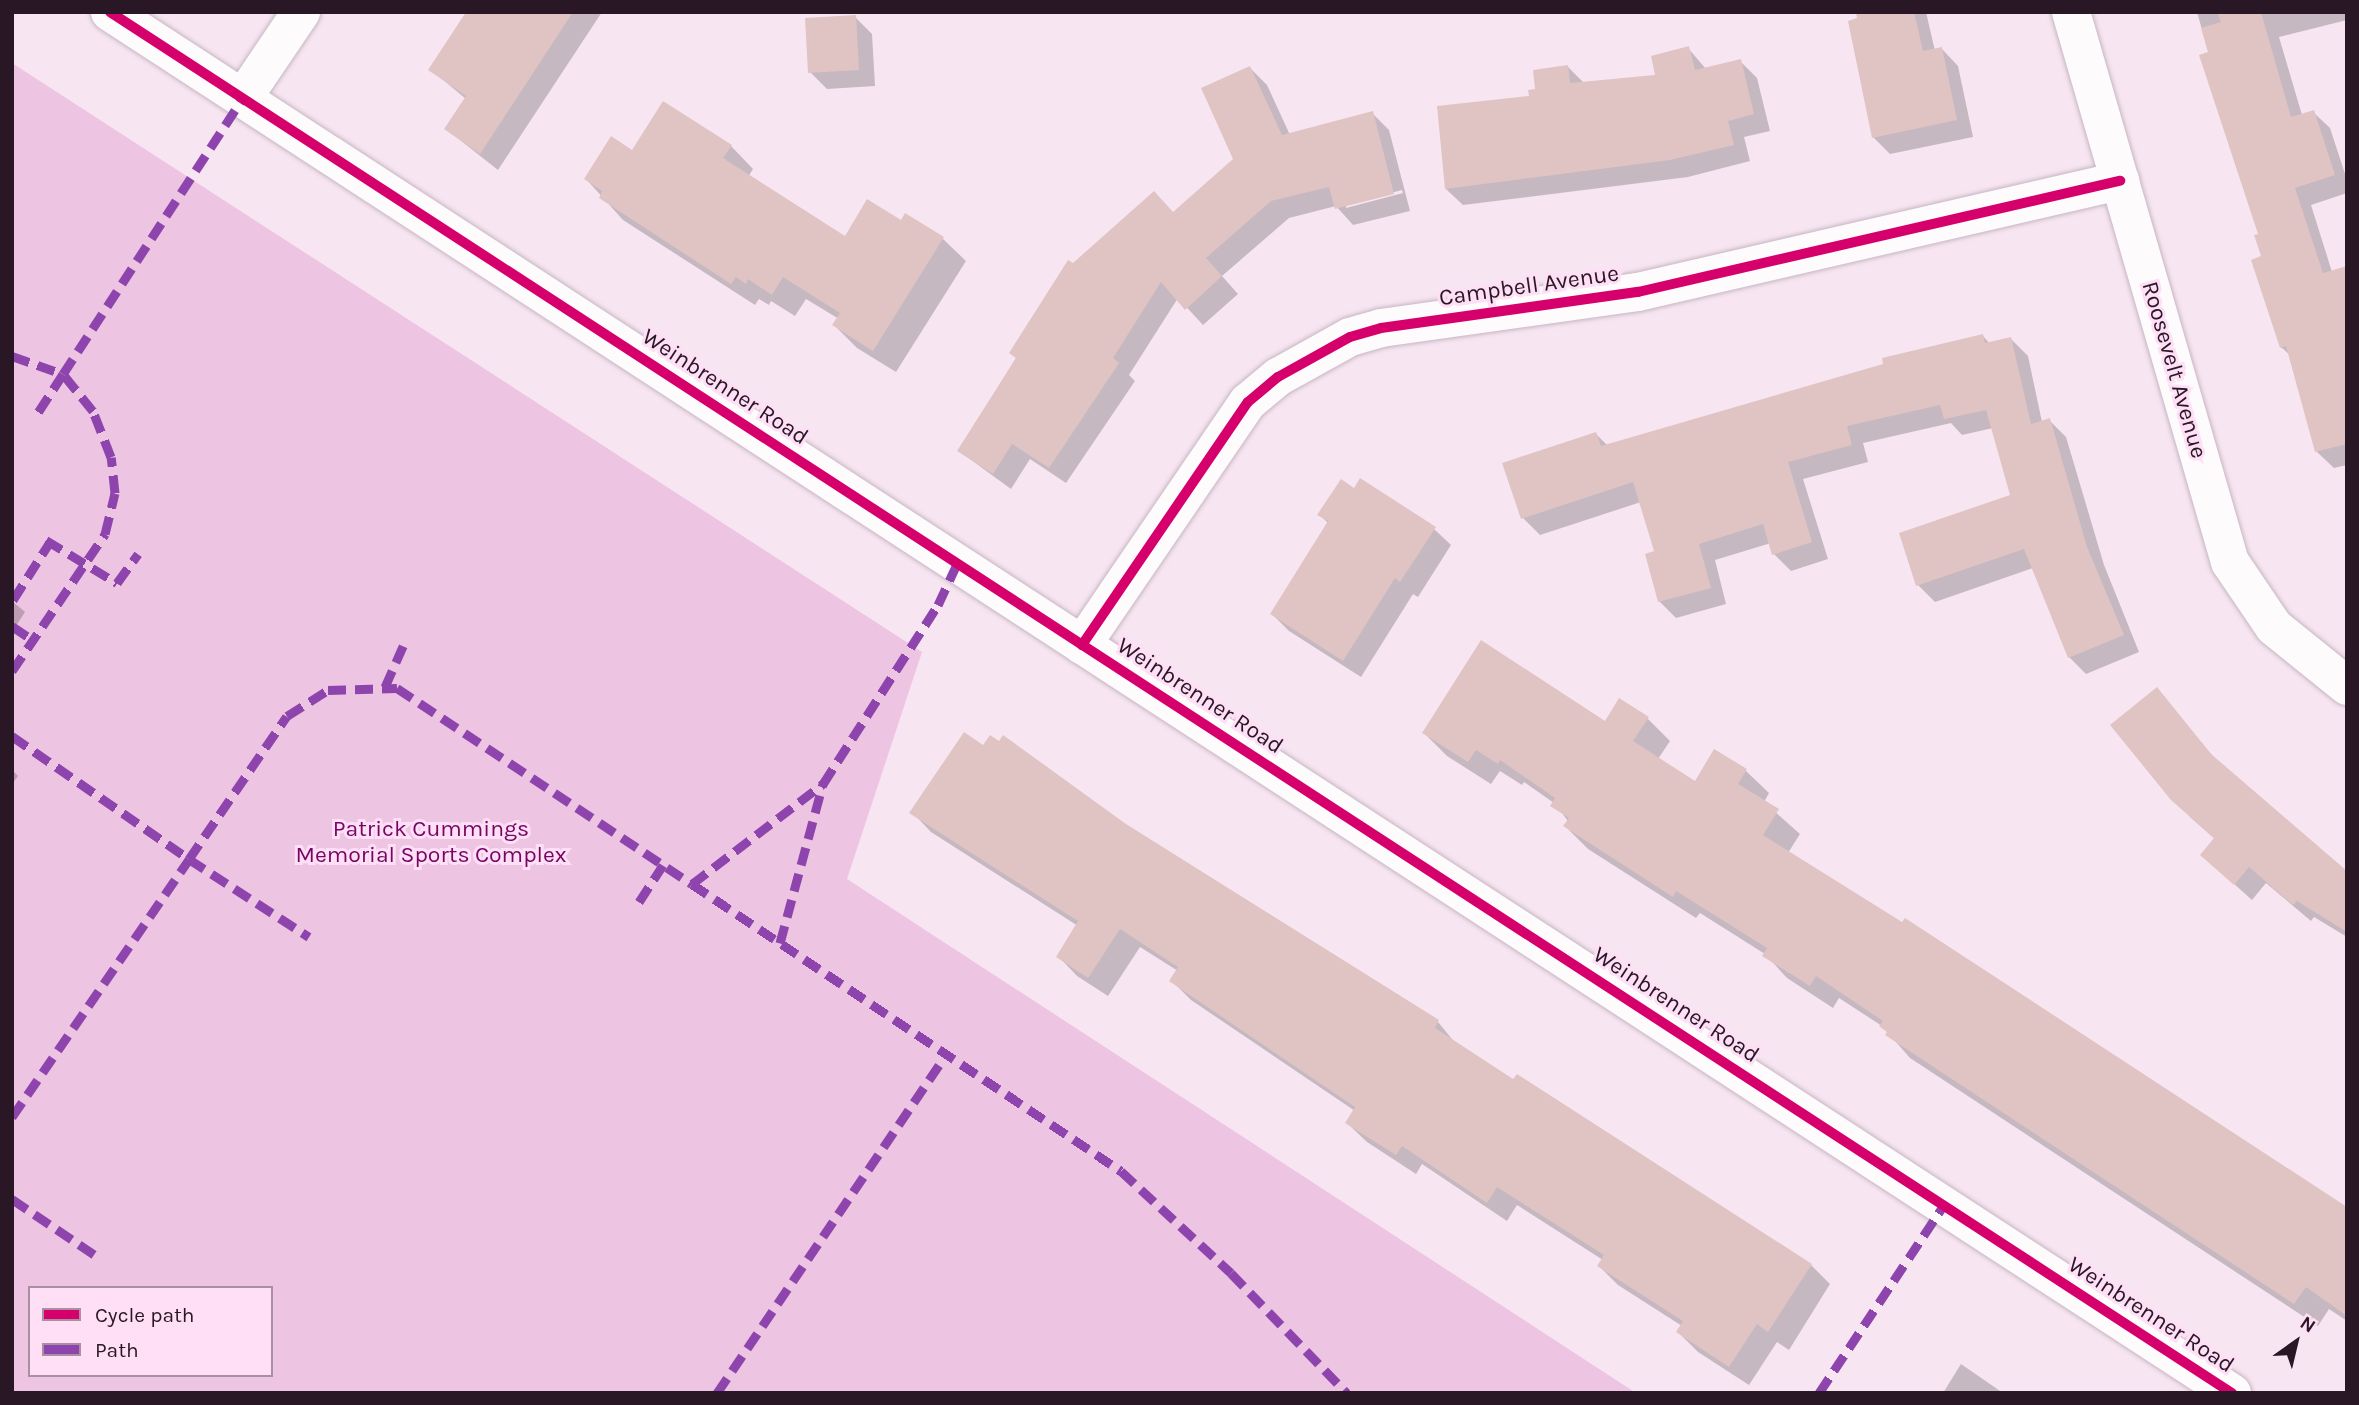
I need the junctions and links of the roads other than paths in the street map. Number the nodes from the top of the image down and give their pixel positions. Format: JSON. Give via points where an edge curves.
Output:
{"nodes":[{"id":1,"x":110,"y":12,"type":"edge"},
{"id":2,"x":300,"y":12,"type":"edge"},
{"id":3,"x":2071,"y":12,"type":"edge"},
{"id":4,"x":243,"y":98,"type":"junction"},
{"id":5,"x":2120,"y":181,"type":"junction"},
{"id":6,"x":1082,"y":645,"type":"junction"},
{"id":7,"x":2347,"y":686,"type":"edge"},
{"id":8,"x":2232,"y":1393,"type":"edge"}],
"edges":[{"from":1,"to":4,"type":"street","name":"Weinbrenner Road"},
{"from":2,"to":4,"type":"street"},
{"from":3,"to":5,"type":"street","name":"Roosevelt Avenue"},
{"from":4,"to":6,"type":"street","name":"Weinbrenner Road"},
{"from":5,"to":6,"type":"street","name":"Campbell Avenue","via":[[1638,292],[1381,328],[1350,337],[1278,376],[1248,402]]},
{"from":5,"to":7,"type":"street","name":"Roosevelt Avenue","via":[[2230,562],[2267,619]]},
{"from":6,"to":8,"type":"street","name":"Weinbrenner Road"}]}
